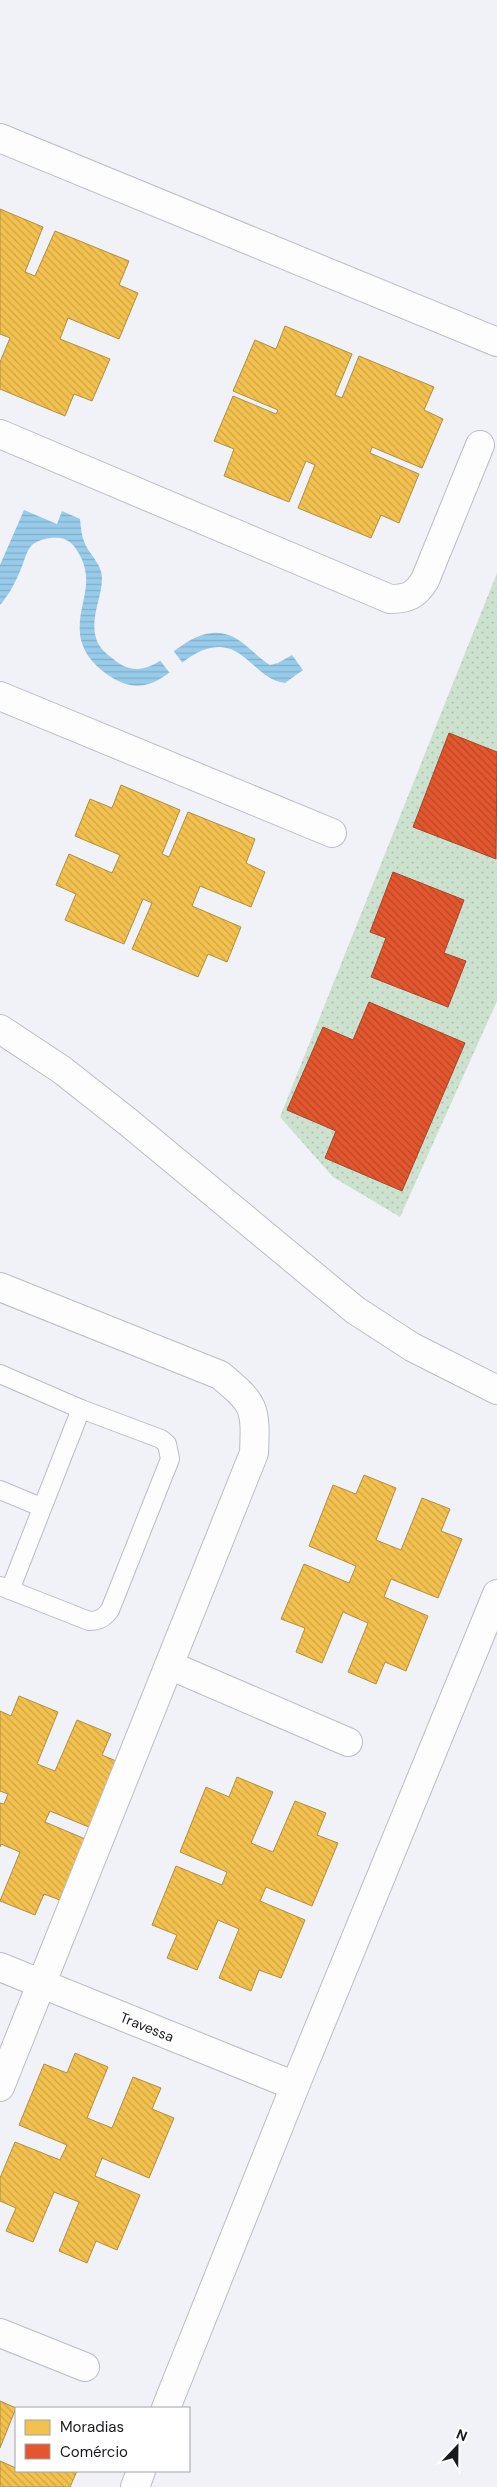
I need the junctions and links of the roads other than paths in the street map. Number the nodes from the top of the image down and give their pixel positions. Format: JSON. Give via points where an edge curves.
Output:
{"nodes":[{"id":1,"x":0,"y":138,"type":"edge"},
{"id":2,"x":497,"y":342,"type":"edge"},
{"id":3,"x":0,"y":434,"type":"edge"},
{"id":4,"x":480,"y":445,"type":"dead end"},
{"id":5,"x":0,"y":696,"type":"edge"},
{"id":6,"x":332,"y":833,"type":"dead end"},
{"id":7,"x":0,"y":1029,"type":"edge"},
{"id":8,"x":0,"y":1287,"type":"edge"},
{"id":9,"x":0,"y":1374,"type":"edge"},
{"id":10,"x":497,"y":1390,"type":"edge"},
{"id":11,"x":82,"y":1409,"type":"junction"},
{"id":12,"x":0,"y":1490,"type":"edge"},
{"id":13,"x":41,"y":1507,"type":"junction"},
{"id":14,"x":5,"y":1588,"type":"edge"},
{"id":15,"x":497,"y":1594,"type":"edge"},
{"id":16,"x":169,"y":1665,"type":"junction"},
{"id":17,"x":348,"y":1742,"type":"dead end"},
{"id":18,"x":0,"y":1968,"type":"edge"},
{"id":19,"x":42,"y":1985,"type":"junction"},
{"id":20,"x":294,"y":2086,"type":"junction"},
{"id":21,"x":0,"y":2087,"type":"edge"},
{"id":22,"x":0,"y":2333,"type":"edge"},
{"id":23,"x":85,"y":2368,"type":"dead end"},
{"id":24,"x":166,"y":2407,"type":"edge"},
{"id":25,"x":141,"y":2472,"type":"edge"},
{"id":26,"x":135,"y":2487,"type":"edge"}],
"edges":[{"from":1,"to":2,"type":"street"},
{"from":3,"to":4,"type":"street","via":[[390,599],[406,599],[418,592]]},
{"from":5,"to":6,"type":"street"},
{"from":7,"to":10,"type":"street","via":[[62,1070],[128,1122],[355,1310],[412,1347]]},
{"from":8,"to":16,"type":"street","via":[[220,1375],[246,1397],[255,1419],[254,1453]]},
{"from":9,"to":11,"type":"lane"},
{"from":11,"to":13,"type":"lane"},
{"from":11,"to":14,"type":"lane","via":[[161,1439],[170,1451],[170,1459],[110,1610],[98,1621],[89,1621]]},
{"from":12,"to":13,"type":"lane"},
{"from":13,"to":14,"type":"lane"},
{"from":15,"to":20,"type":"street"},
{"from":16,"to":17,"type":"street"},
{"from":16,"to":19,"type":"street"},
{"from":18,"to":19,"type":"street","name":"Travessa"},
{"from":19,"to":20,"type":"street","name":"Travessa"},
{"from":19,"to":21,"type":"street"},
{"from":20,"to":24,"type":"street"},
{"from":22,"to":23,"type":"street"},
{"from":25,"to":26,"type":"street"}]}
